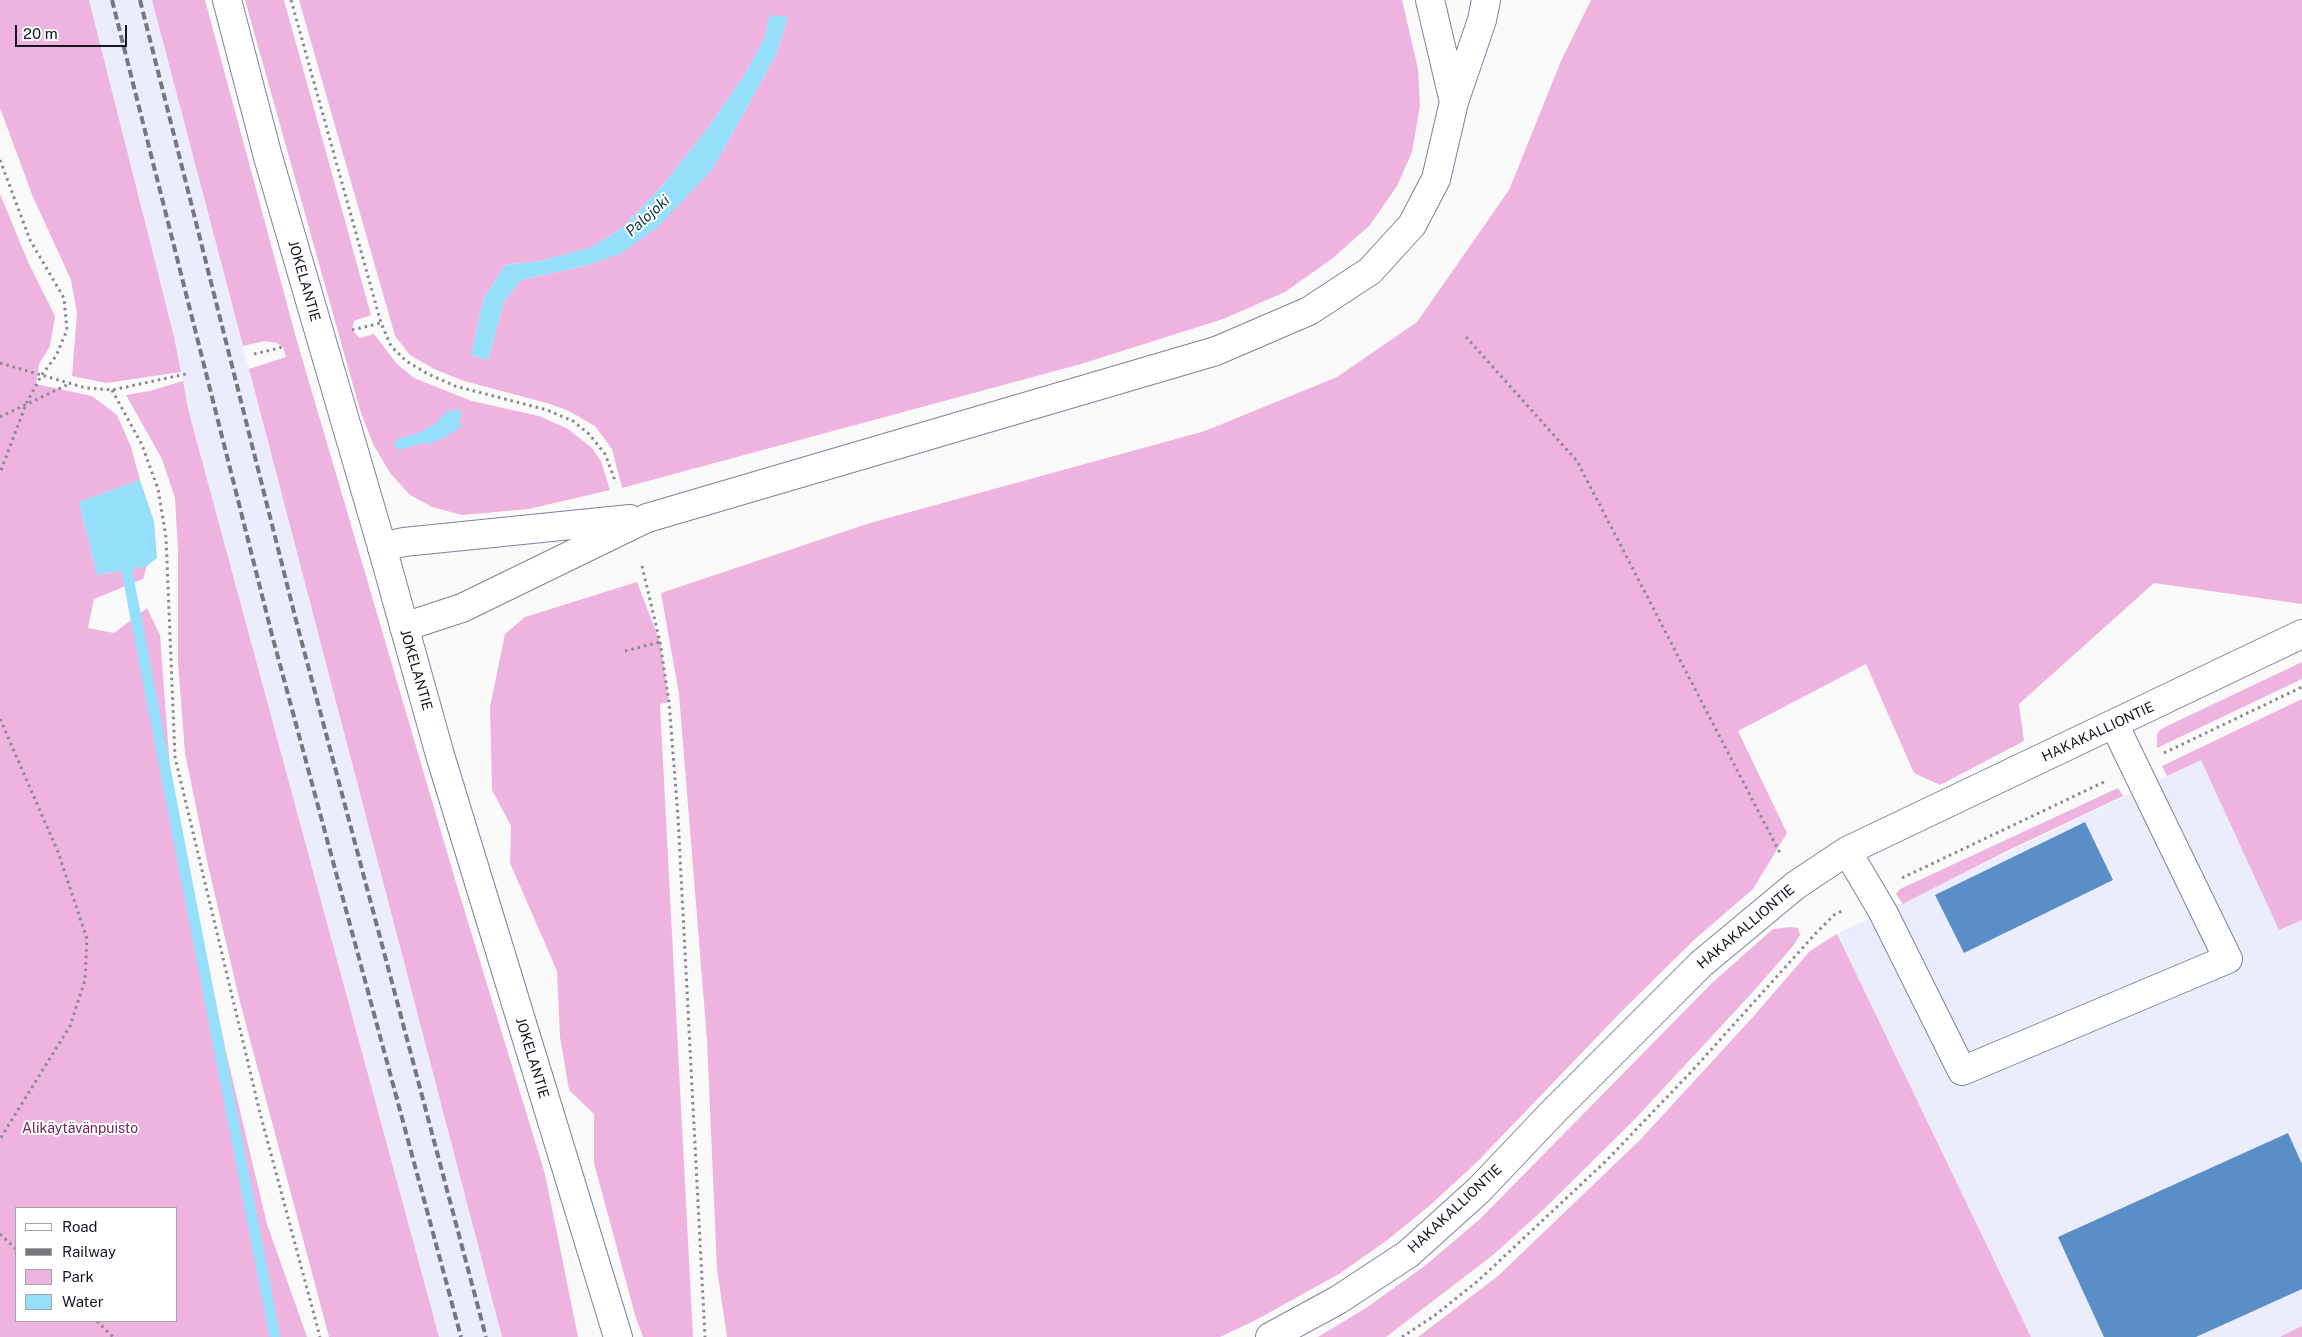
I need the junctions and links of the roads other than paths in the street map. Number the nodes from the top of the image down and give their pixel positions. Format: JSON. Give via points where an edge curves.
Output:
{"nodes":[{"id":1,"x":227,"y":0,"type":"edge"},
{"id":2,"x":1430,"y":0,"type":"edge"},
{"id":3,"x":1486,"y":0,"type":"edge"},
{"id":4,"x":1454,"y":102,"type":"junction"},
{"id":5,"x":647,"y":518,"type":"junction"},
{"id":6,"x":382,"y":547,"type":"junction"},
{"id":7,"x":404,"y":626,"type":"junction"},
{"id":8,"x":2302,"y":634,"type":"edge"},
{"id":9,"x":2114,"y":724,"type":"junction"},
{"id":10,"x":1847,"y":851,"type":"junction"},
{"id":11,"x":618,"y":1337,"type":"edge"},
{"id":12,"x":1270,"y":1337,"type":"edge"}],
"edges":[{"from":1,"to":6,"type":"main road","name":"JOKELANTIE","via":[[268,157]]},
{"from":2,"to":4,"type":"main road"},
{"from":3,"to":4,"type":"main road"},
{"from":4,"to":5,"type":"main road","via":[[1436,179],[1412,225],[1370,271],[1309,311],[1216,351]]},
{"from":5,"to":6,"type":"main road","via":[[404,542]]},
{"from":5,"to":7,"type":"main road","via":[[462,608]]},
{"from":6,"to":7,"type":"main road","name":"JOKELANTIE"},
{"from":7,"to":11,"type":"main road","name":"JOKELANTIE","via":[[440,755]]},
{"from":8,"to":9,"type":"main road","name":"HAKAKALLIONTIE"},
{"from":9,"to":10,"type":"main road","name":"HAKAKALLIONTIE"},
{"from":9,"to":10,"type":"main road","via":[[2228,958],[1962,1070],[1873,894]]},
{"from":10,"to":12,"type":"main road","name":"HAKAKALLIONTIE","via":[[1796,885],[1701,964],[1479,1190],[1408,1254],[1338,1300]]}]}
